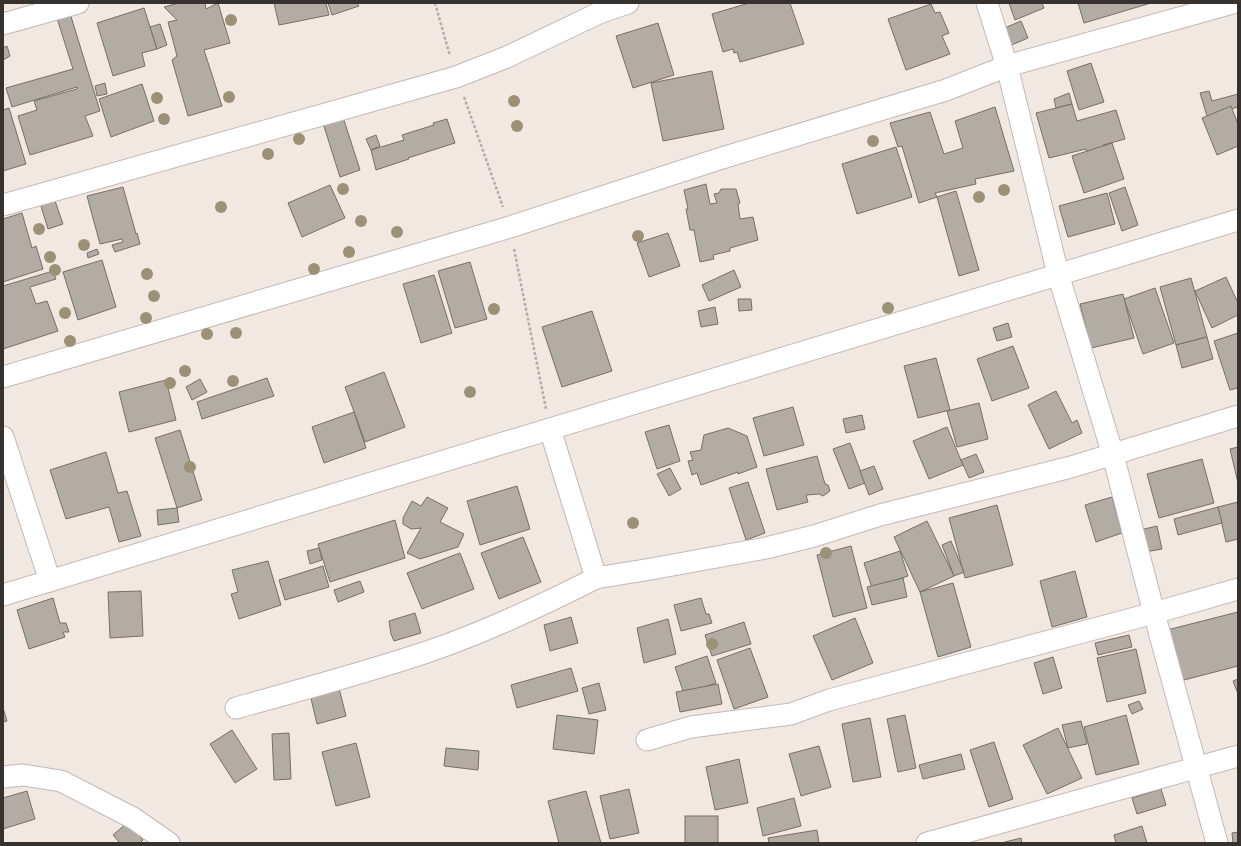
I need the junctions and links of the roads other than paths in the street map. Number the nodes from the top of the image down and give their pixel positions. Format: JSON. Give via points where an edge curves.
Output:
{"nodes":[{"id":1,"x":78,"y":3,"type":"edge"},
{"id":2,"x":628,"y":3,"type":"edge"},
{"id":3,"x":987,"y":3,"type":"edge"},
{"id":4,"x":1233,"y":3,"type":"edge"},
{"id":5,"x":3,"y":24,"type":"edge"},
{"id":6,"x":1007,"y":66,"type":"junction"},
{"id":7,"x":3,"y":205,"type":"edge"},
{"id":8,"x":1238,"y":220,"type":"edge"},
{"id":9,"x":1058,"y":274,"type":"junction"},
{"id":10,"x":3,"y":377,"type":"edge"},
{"id":11,"x":1238,"y":416,"type":"edge"},
{"id":12,"x":550,"y":429,"type":"junction"},
{"id":13,"x":3,"y":437,"type":"edge"},
{"id":14,"x":1113,"y":455,"type":"junction"},
{"id":15,"x":596,"y":578,"type":"junction"},
{"id":16,"x":50,"y":581,"type":"junction"},
{"id":17,"x":1238,"y":589,"type":"edge"},
{"id":18,"x":3,"y":595,"type":"edge"},
{"id":19,"x":1154,"y":613,"type":"junction"},
{"id":20,"x":236,"y":708,"type":"dead end"},
{"id":21,"x":647,"y":740,"type":"dead end"},
{"id":22,"x":1238,"y":756,"type":"edge"},
{"id":23,"x":1196,"y":768,"type":"junction"},
{"id":24,"x":3,"y":777,"type":"edge"},
{"id":25,"x":169,"y":843,"type":"edge"},
{"id":26,"x":927,"y":843,"type":"edge"},
{"id":27,"x":1217,"y":843,"type":"edge"}],
"edges":[{"from":1,"to":5,"type":"street"},
{"from":2,"to":7,"type":"street","via":[[599,13],[507,57],[456,76]]},
{"from":3,"to":6,"type":"street"},
{"from":4,"to":6,"type":"street"},
{"from":6,"to":9,"type":"street"},
{"from":6,"to":10,"type":"street","via":[[946,90],[722,158],[510,227]]},
{"from":8,"to":9,"type":"street"},
{"from":9,"to":12,"type":"street"},
{"from":9,"to":14,"type":"street"},
{"from":11,"to":14,"type":"street"},
{"from":12,"to":15,"type":"street"},
{"from":12,"to":16,"type":"street"},
{"from":13,"to":16,"type":"street"},
{"from":14,"to":15,"type":"street","via":[[880,515],[766,548]]},
{"from":14,"to":19,"type":"street"},
{"from":15,"to":20,"type":"street","via":[[495,626],[428,651]]},
{"from":16,"to":18,"type":"street"},
{"from":17,"to":19,"type":"street"},
{"from":19,"to":21,"type":"street","via":[[829,700],[791,714],[691,727]]},
{"from":19,"to":23,"type":"street"},
{"from":22,"to":23,"type":"street"},
{"from":23,"to":26,"type":"street"},
{"from":23,"to":27,"type":"street"},
{"from":24,"to":25,"type":"street","via":[[23,774],[61,781],[133,818]]}]}
